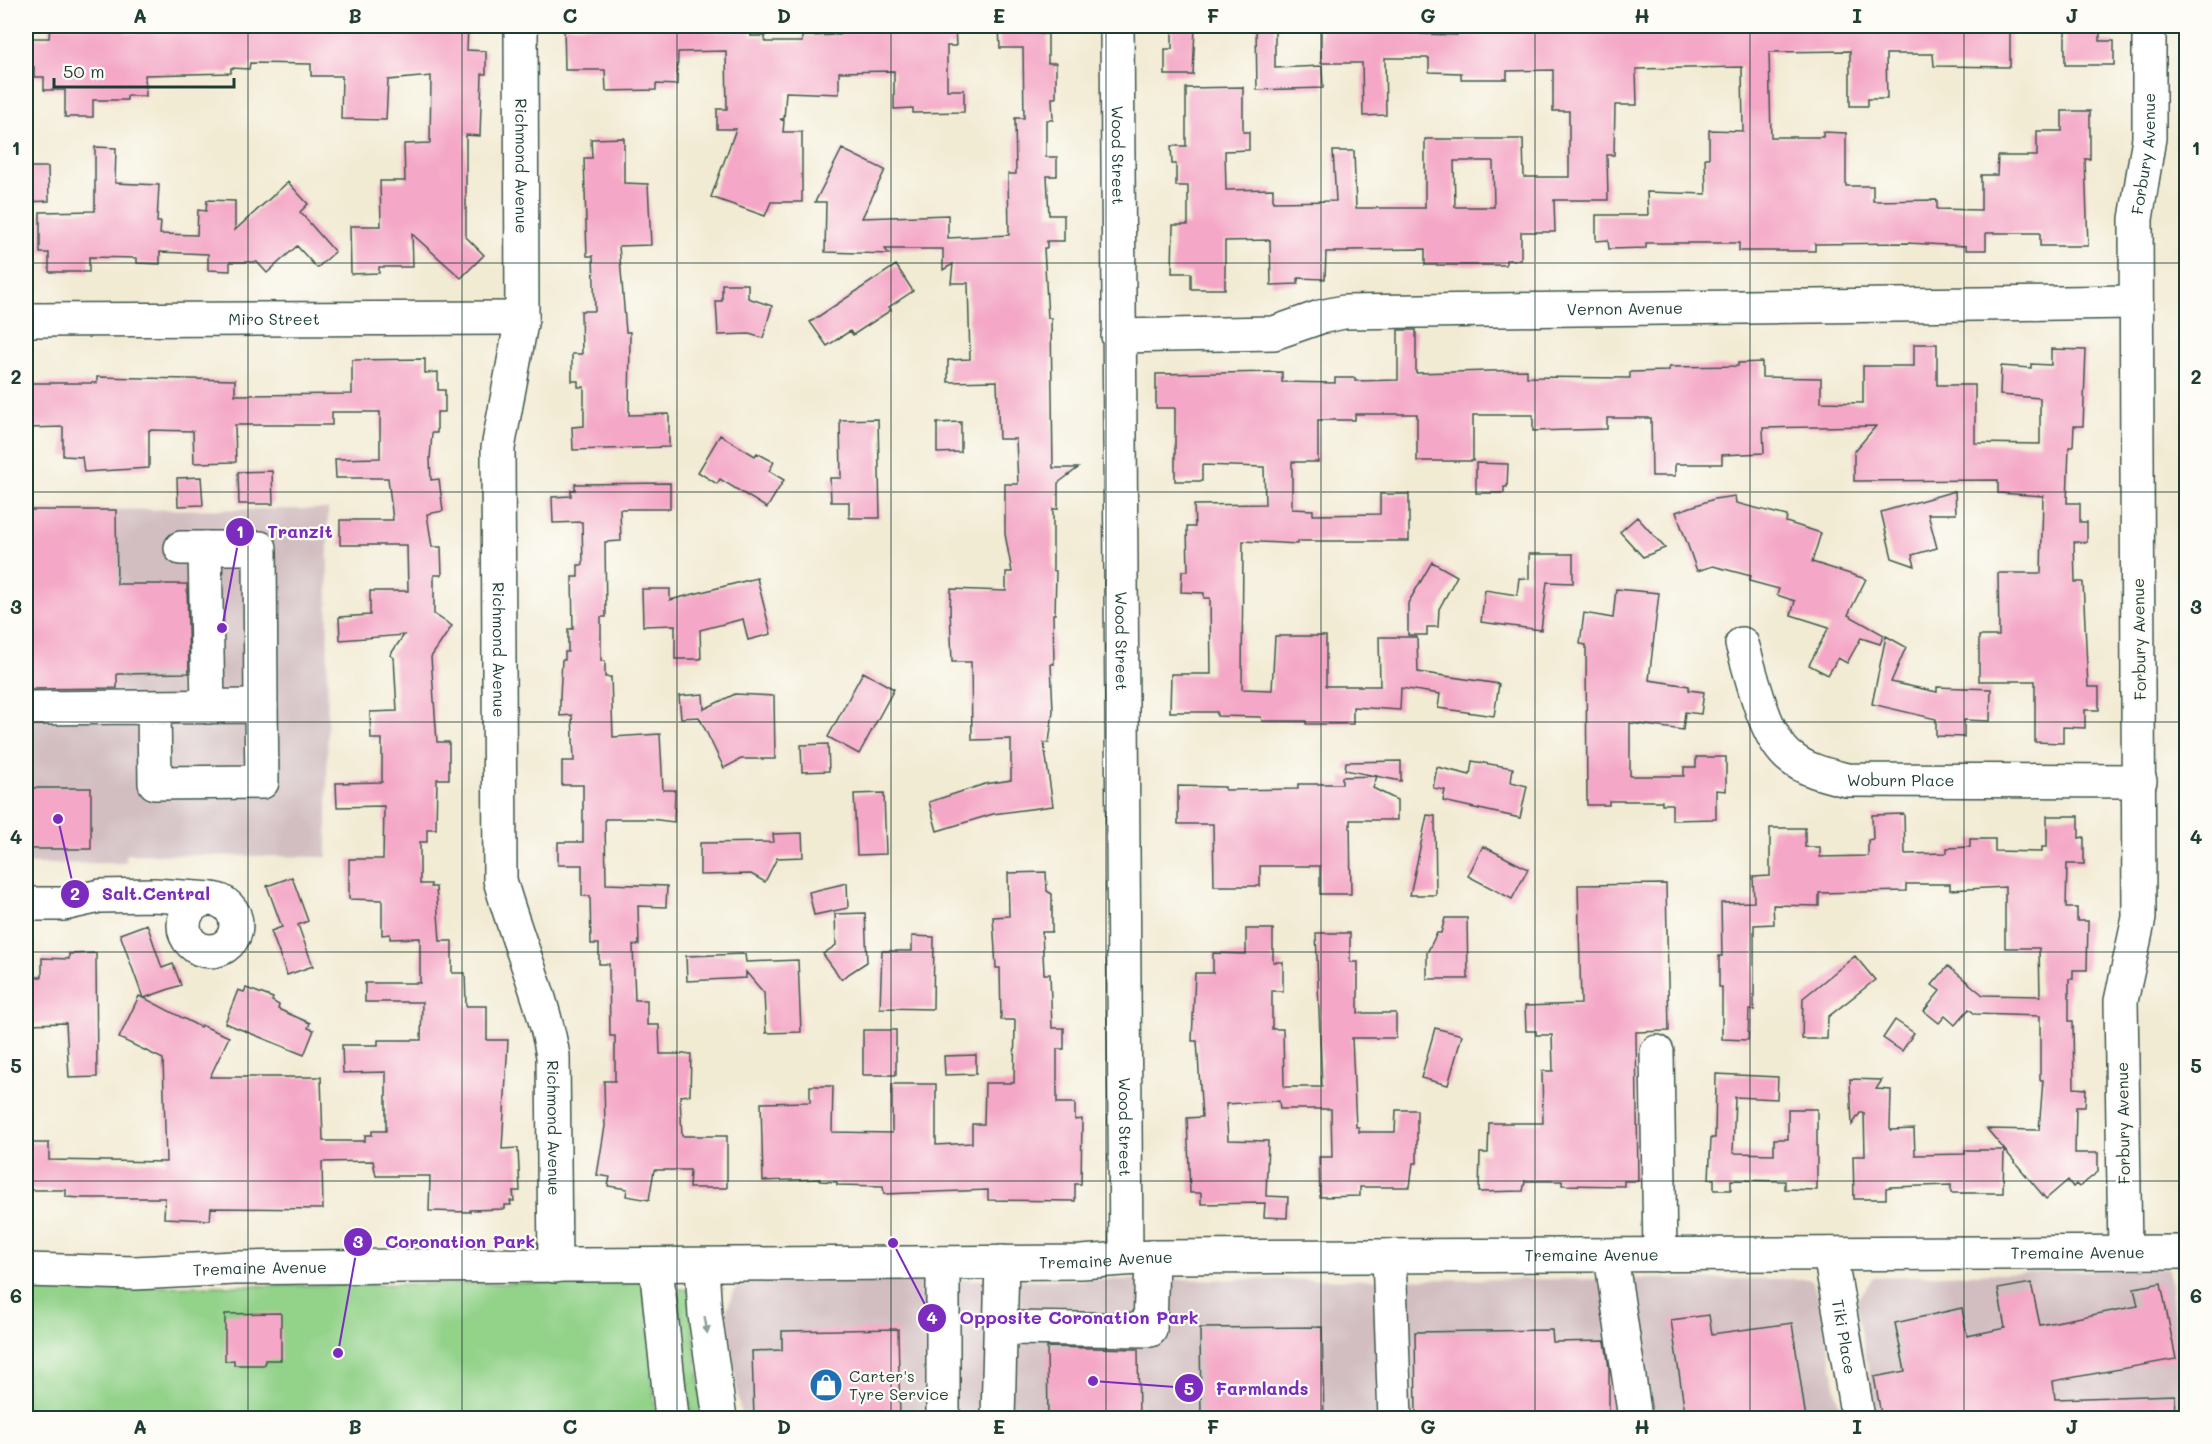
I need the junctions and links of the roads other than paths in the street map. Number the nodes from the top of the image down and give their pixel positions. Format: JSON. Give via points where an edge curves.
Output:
{"nodes":[{"id":1,"x":521,"y":26,"type":"edge"},
{"id":2,"x":1117,"y":26,"type":"edge"},
{"id":3,"x":2149,"y":26,"type":"edge"},
{"id":4,"x":2136,"y":302,"type":"junction"},
{"id":5,"x":522,"y":318,"type":"junction"},
{"id":6,"x":26,"y":320,"type":"edge"},
{"id":7,"x":1118,"y":336,"type":"junction"},
{"id":8,"x":1742,"y":644,"type":"dead end"},
{"id":9,"x":261,"y":706,"type":"junction"},
{"id":10,"x":208,"y":707,"type":"junction"},
{"id":11,"x":26,"y":708,"type":"edge"},
{"id":12,"x":154,"y":708,"type":"junction"},
{"id":13,"x":2140,"y":781,"type":"junction"},
{"id":14,"x":154,"y":895,"type":"junction"},
{"id":15,"x":212,"y":899,"type":"junction"},
{"id":16,"x":26,"y":904,"type":"edge"},
{"id":17,"x":185,"y":916,"type":"junction"},
{"id":18,"x":1657,"y":1052,"type":"dead end"},
{"id":19,"x":2126,"y":1252,"type":"junction"},
{"id":20,"x":2187,"y":1252,"type":"edge"},
{"id":21,"x":1830,"y":1254,"type":"junction"},
{"id":22,"x":1389,"y":1256,"type":"junction"},
{"id":23,"x":1611,"y":1256,"type":"junction"},
{"id":24,"x":1660,"y":1256,"type":"junction"},
{"id":25,"x":1139,"y":1257,"type":"junction"},
{"id":26,"x":943,"y":1263,"type":"junction"},
{"id":27,"x":1002,"y":1263,"type":"junction"},
{"id":28,"x":555,"y":1266,"type":"junction"},
{"id":29,"x":656,"y":1266,"type":"junction"},
{"id":30,"x":702,"y":1266,"type":"junction"},
{"id":31,"x":26,"y":1270,"type":"edge"},
{"id":32,"x":1002,"y":1328,"type":"junction"},
{"id":33,"x":672,"y":1419,"type":"edge"},
{"id":34,"x":720,"y":1419,"type":"edge"},
{"id":35,"x":943,"y":1419,"type":"edge"},
{"id":36,"x":998,"y":1419,"type":"edge"},
{"id":37,"x":1395,"y":1419,"type":"edge"},
{"id":38,"x":1635,"y":1419,"type":"edge"},
{"id":39,"x":1858,"y":1419,"type":"edge"}],
"edges":[{"from":1,"to":5,"type":"street","name":"Richmond Avenue"},
{"from":2,"to":7,"type":"street","name":"Wood Street"},
{"from":3,"to":4,"type":"street","name":"Forbury Avenue","via":[[2149,138],[2136,219]]},
{"from":4,"to":7,"type":"street","name":"Vernon Avenue","via":[[1344,312],[1274,333]]},
{"from":4,"to":13,"type":"street","name":"Forbury Avenue"},
{"from":5,"to":6,"type":"street","name":"Miro Street"},
{"from":5,"to":28,"type":"street","name":"Richmond Avenue","via":[[498,448],[500,880],[548,1028],[553,1056]]},
{"from":7,"to":25,"type":"street","name":"Wood Street"},
{"from":8,"to":13,"type":"street","name":"Woburn Place","via":[[1773,737],[1789,758],[1812,771],[1847,780]]},
{"from":9,"to":10,"type":"street"},
{"from":9,"to":10,"type":"street","via":[[260,548],[193,548]]},
{"from":9,"to":12,"type":"street","via":[[262,782],[155,783]]},
{"from":10,"to":12,"type":"street"},
{"from":11,"to":12,"type":"street"},
{"from":13,"to":19,"type":"street","name":"Forbury Avenue","via":[[2139,918],[2121,1001]]},
{"from":14,"to":15,"type":"street"},
{"from":14,"to":16,"type":"street"},
{"from":14,"to":17,"type":"street","via":[[170,901]]},
{"from":15,"to":17,"type":"street","via":[[195,903]]},
{"from":15,"to":17,"type":"street","via":[[220,900],[233,912],[236,928],[228,944],[212,951],[196,947],[185,933]]},
{"from":18,"to":24,"type":"street"},
{"from":19,"to":20,"type":"street","name":"Tremaine Avenue"},
{"from":19,"to":21,"type":"street","name":"Tremaine Avenue"},
{"from":21,"to":24,"type":"street","name":"Tremaine Avenue"},
{"from":21,"to":39,"type":"street","name":"Tiki Place"},
{"from":22,"to":23,"type":"street","name":"Tremaine Avenue"},
{"from":22,"to":25,"type":"street","name":"Tremaine Avenue"},
{"from":22,"to":37,"type":"street"},
{"from":23,"to":24,"type":"street","name":"Tremaine Avenue"},
{"from":23,"to":38,"type":"street"},
{"from":25,"to":27,"type":"street","name":"Tremaine Avenue"},
{"from":25,"to":32,"type":"street","name":"Wood Street","via":[[1150,1330]]},
{"from":26,"to":27,"type":"street","name":"Tremaine Avenue"},
{"from":26,"to":30,"type":"street","name":"Tremaine Avenue"},
{"from":26,"to":35,"type":"street"},
{"from":27,"to":32,"type":"street"},
{"from":28,"to":29,"type":"street","name":"Tremaine Avenue"},
{"from":28,"to":31,"type":"street","name":"Tremaine Avenue","via":[[234,1268],[183,1280]]},
{"from":29,"to":30,"type":"street","name":"Tremaine Avenue"},
{"from":29,"to":33,"type":"street"},
{"from":30,"to":34,"type":"street","one_way":true},
{"from":32,"to":36,"type":"street"}]}
